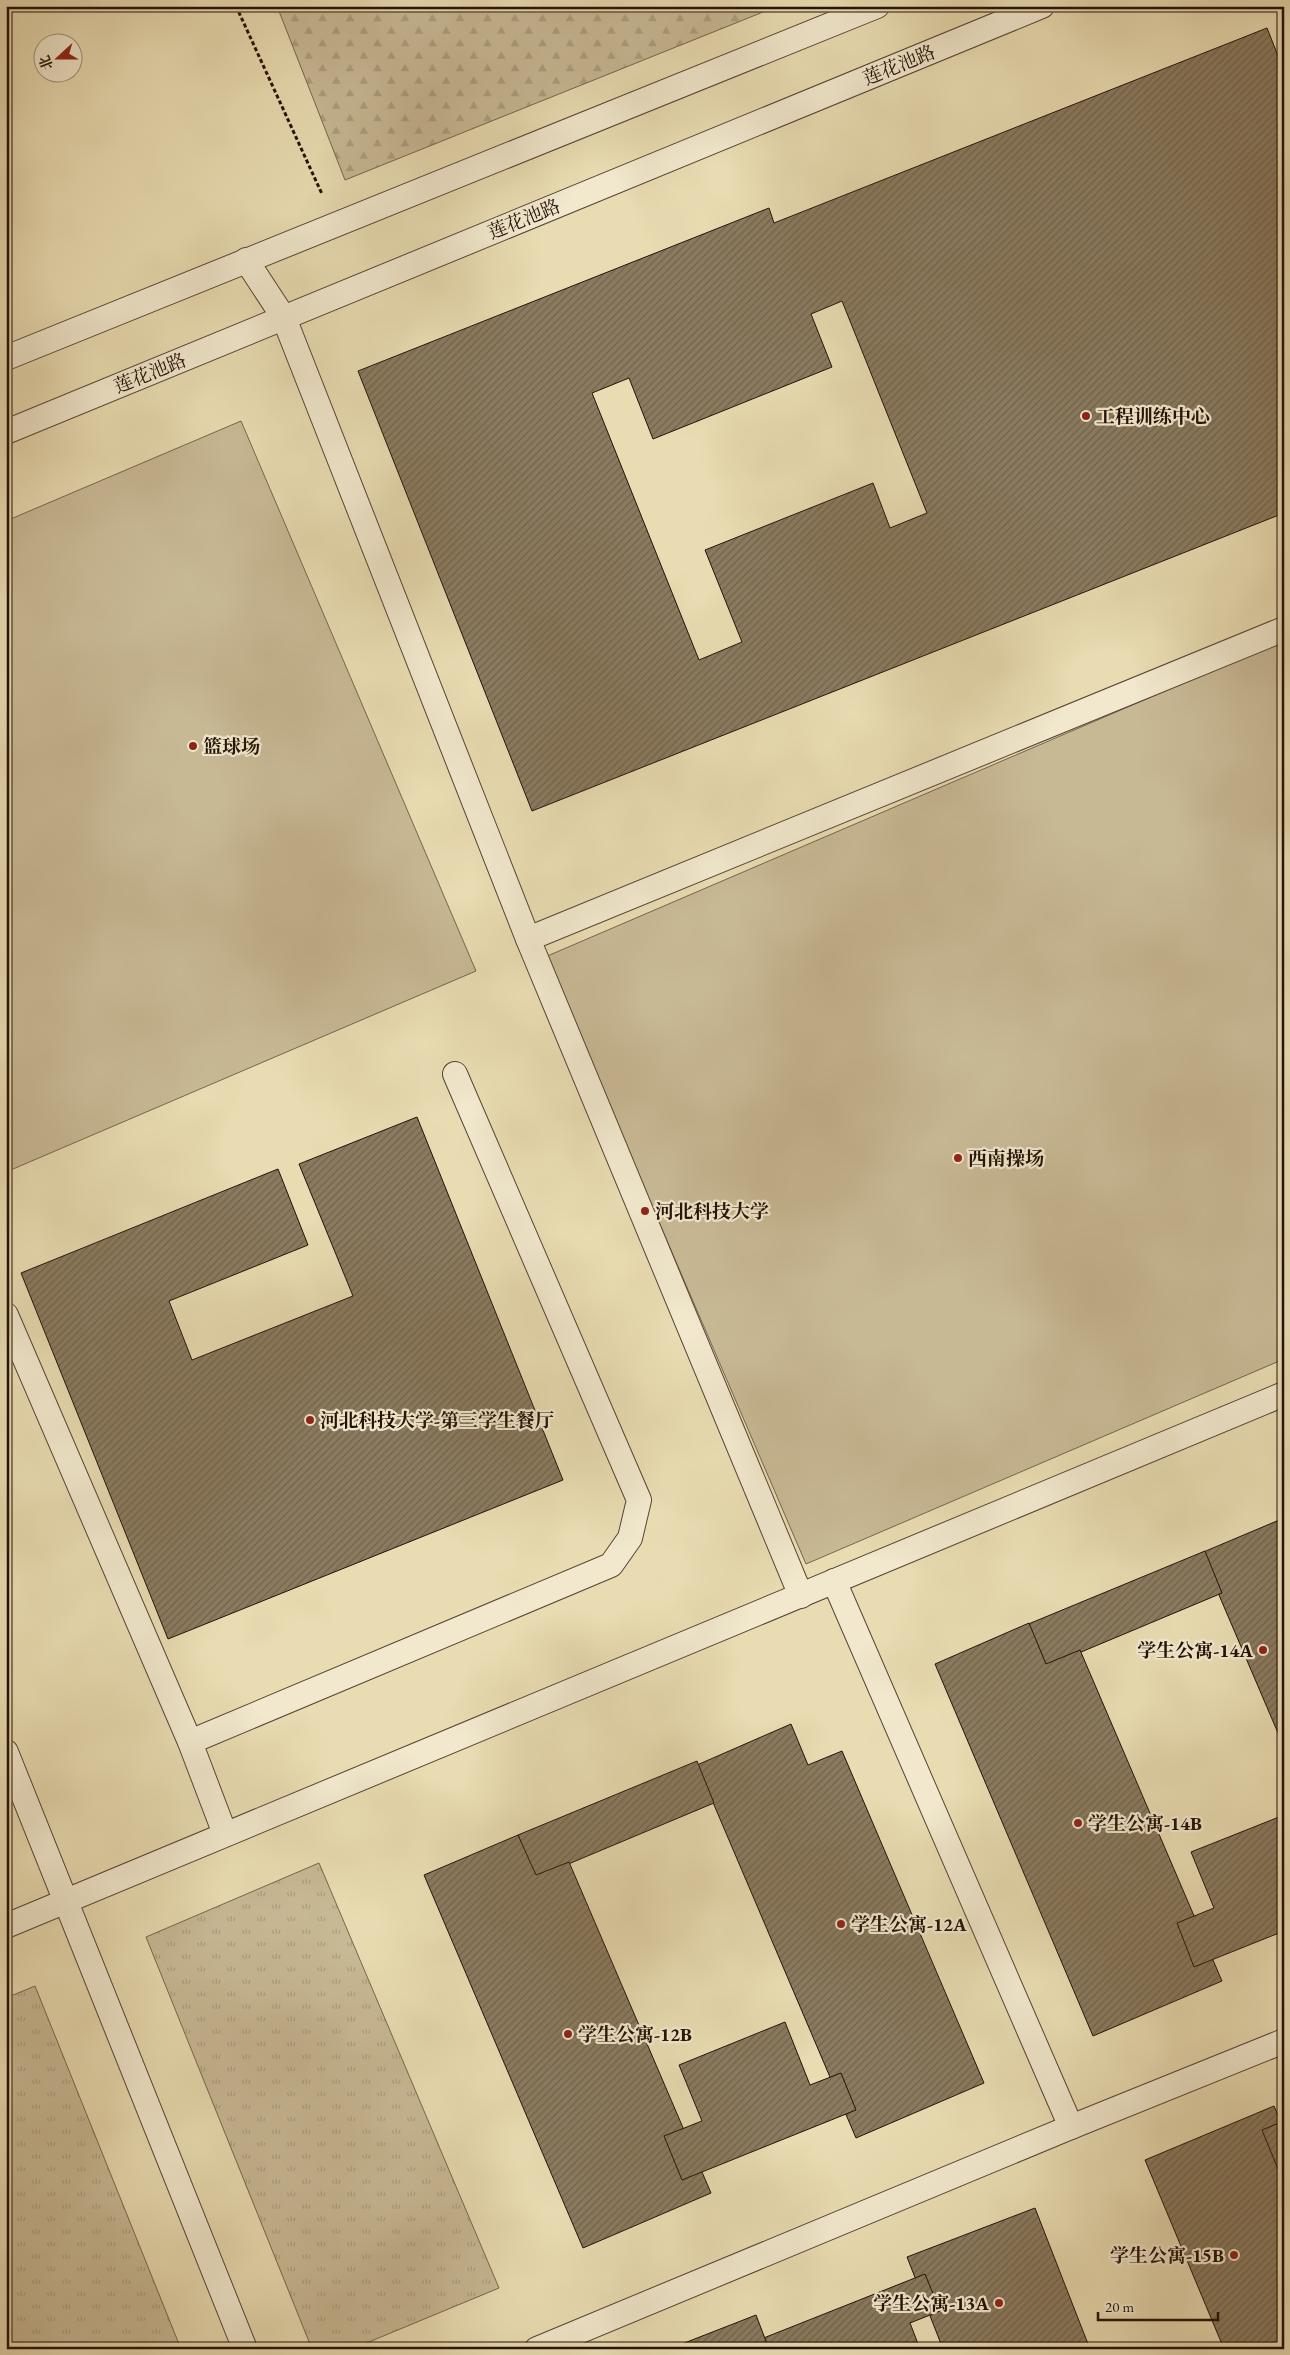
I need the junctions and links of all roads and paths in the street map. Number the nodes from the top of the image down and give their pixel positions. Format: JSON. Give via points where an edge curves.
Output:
{"nodes":[{"id":1,"x":236,"y":6,"type":"edge"},
{"id":2,"x":877,"y":6,"type":"edge"},
{"id":3,"x":1042,"y":6,"type":"edge"},
{"id":4,"x":336,"y":224,"type":"junction"},
{"id":5,"x":246,"y":260,"type":"junction"},
{"id":6,"x":284,"y":318,"type":"junction"},
{"id":7,"x":6,"y":358,"type":"edge"},
{"id":8,"x":6,"y":432,"type":"edge"},
{"id":9,"x":1284,"y":628,"type":"edge"},
{"id":10,"x":528,"y":939,"type":"junction"},
{"id":11,"x":455,"y":1074,"type":"dead end"},
{"id":12,"x":6,"y":1315,"type":"edge"},
{"id":13,"x":1284,"y":1394,"type":"edge"},
{"id":14,"x":834,"y":1581,"type":"junction"},
{"id":15,"x":800,"y":1596,"type":"junction"},
{"id":16,"x":190,"y":1742,"type":"junction"},
{"id":17,"x":6,"y":1752,"type":"edge"},
{"id":18,"x":225,"y":1834,"type":"junction"},
{"id":19,"x":66,"y":1900,"type":"junction"},
{"id":20,"x":6,"y":1926,"type":"edge"},
{"id":21,"x":1284,"y":2041,"type":"edge"},
{"id":22,"x":1071,"y":2126,"type":"junction"},
{"id":23,"x":245,"y":2349,"type":"edge"},
{"id":24,"x":537,"y":2349,"type":"edge"}],
"edges":[{"from":1,"to":4,"type":"path"},
{"from":2,"to":4,"type":"lane"},
{"from":3,"to":6,"type":"lane","name":"莲花池路"},
{"from":4,"to":5,"type":"lane"},
{"from":5,"to":6,"type":"lane"},
{"from":5,"to":7,"type":"lane"},
{"from":6,"to":8,"type":"lane","name":"莲花池路"},
{"from":6,"to":10,"type":"lane"},
{"from":9,"to":10,"type":"lane"},
{"from":10,"to":15,"type":"lane"},
{"from":11,"to":16,"type":"lane","via":[[638,1500],[630,1538],[611,1565]]},
{"from":12,"to":16,"type":"lane"},
{"from":13,"to":14,"type":"lane"},
{"from":14,"to":15,"type":"lane"},
{"from":14,"to":22,"type":"lane"},
{"from":15,"to":18,"type":"lane"},
{"from":16,"to":18,"type":"lane"},
{"from":17,"to":19,"type":"lane"},
{"from":18,"to":19,"type":"lane"},
{"from":19,"to":20,"type":"lane"},
{"from":19,"to":23,"type":"lane"},
{"from":21,"to":22,"type":"lane"},
{"from":22,"to":24,"type":"lane"}]}
